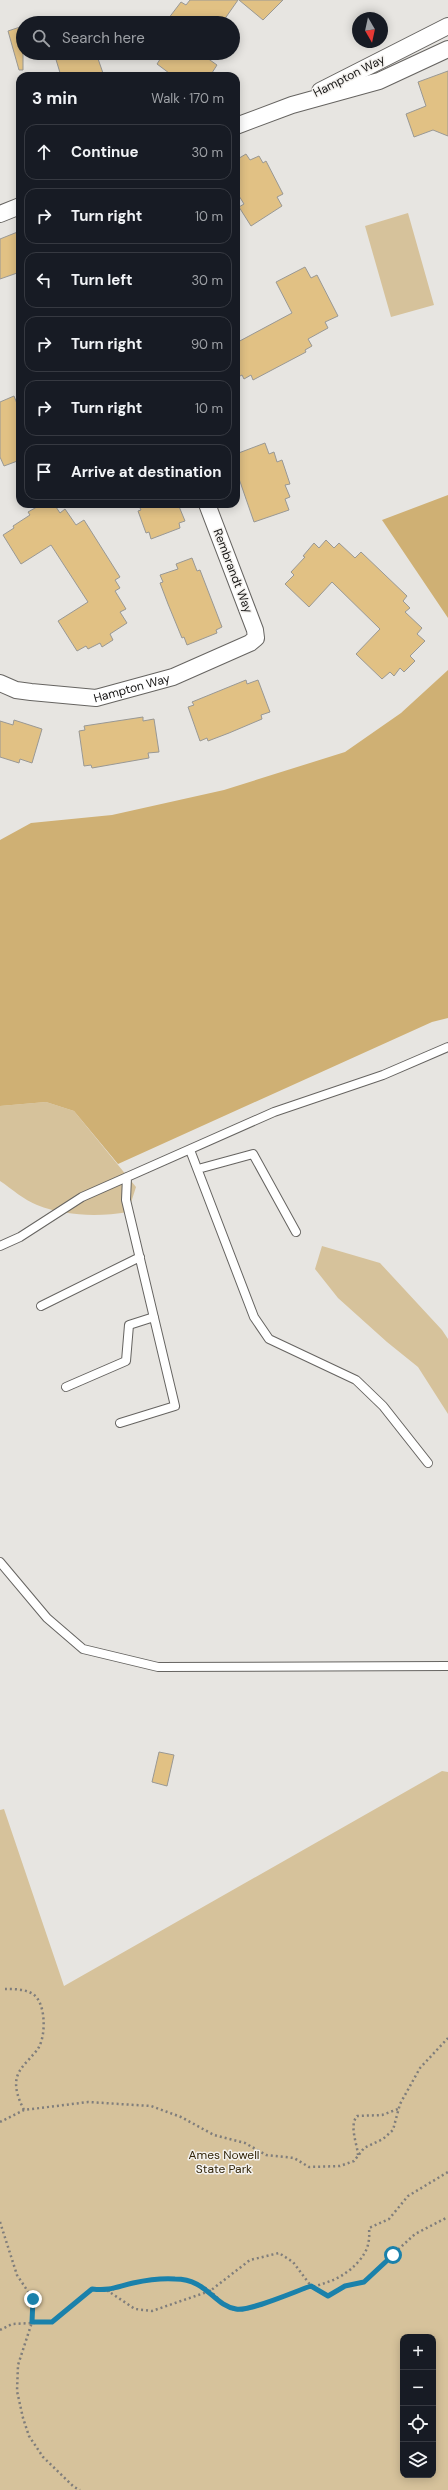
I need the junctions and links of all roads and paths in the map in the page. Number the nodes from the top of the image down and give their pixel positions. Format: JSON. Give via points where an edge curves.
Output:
{"nodes":[{"id":1,"x":448,"y":26,"type":"edge"},
{"id":2,"x":448,"y":49,"type":"edge"},
{"id":3,"x":292,"y":105,"type":"junction"},
{"id":4,"x":240,"y":124,"type":"edge"},
{"id":5,"x":16,"y":208,"type":"edge"},
{"id":6,"x":0,"y":214,"type":"edge"},
{"id":7,"x":209,"y":508,"type":"edge"},
{"id":8,"x":256,"y":638,"type":"joint"},
{"id":9,"x":0,"y":683,"type":"edge"},
{"id":10,"x":448,"y":1048,"type":"edge"},
{"id":11,"x":190,"y":1150,"type":"junction"},
{"id":12,"x":198,"y":1169,"type":"junction"},
{"id":13,"x":127,"y":1178,"type":"junction"},
{"id":14,"x":296,"y":1232,"type":"dead end"},
{"id":15,"x":0,"y":1246,"type":"edge"},
{"id":16,"x":140,"y":1257,"type":"junction"},
{"id":17,"x":41,"y":1306,"type":"dead end"},
{"id":18,"x":154,"y":1317,"type":"junction"},
{"id":19,"x":66,"y":1387,"type":"dead end"},
{"id":20,"x":120,"y":1423,"type":"dead end"},
{"id":21,"x":428,"y":1463,"type":"dead end"},
{"id":22,"x":0,"y":1562,"type":"edge"},
{"id":23,"x":448,"y":1666,"type":"edge"},
{"id":24,"x":5,"y":1989,"type":"dead end"},
{"id":25,"x":448,"y":2038,"type":"edge"},
{"id":26,"x":399,"y":2109,"type":"junction"},
{"id":27,"x":24,"y":2110,"type":"junction"},
{"id":28,"x":0,"y":2122,"type":"edge"},
{"id":29,"x":358,"y":2156,"type":"junction"},
{"id":30,"x":448,"y":2172,"type":"edge"},
{"id":31,"x":448,"y":2217,"type":"edge"},
{"id":32,"x":0,"y":2222,"type":"edge"},
{"id":33,"x":311,"y":2286,"type":"junction"},
{"id":34,"x":108,"y":2291,"type":"junction"},
{"id":35,"x":210,"y":2291,"type":"junction"},
{"id":36,"x":32,"y":2322,"type":"junction"},
{"id":37,"x":0,"y":2330,"type":"edge"},
{"id":38,"x":80,"y":2490,"type":"edge"}],
"edges":[{"from":1,"to":3,"type":"street","name":"Hampton Way"},
{"from":2,"to":3,"type":"street","name":"Hampton Way","via":[[379,81]]},
{"from":3,"to":4,"type":"street","name":"Hampton Way"},
{"from":5,"to":6,"type":"street"},
{"from":7,"to":8,"type":"street","name":"Rembrandt Way"},
{"from":8,"to":9,"type":"street","name":"Hampton Way","via":[[250,643],[172,677],[96,698],[16,690]]},
{"from":10,"to":11,"type":"lane","via":[[383,1075],[274,1112]]},
{"from":11,"to":12,"type":"lane"},
{"from":11,"to":13,"type":"lane"},
{"from":12,"to":14,"type":"lane","via":[[253,1154]]},
{"from":12,"to":21,"type":"lane","via":[[254,1317],[269,1338],[356,1380],[383,1406]]},
{"from":13,"to":15,"type":"lane","via":[[82,1197],[20,1237]]},
{"from":13,"to":16,"type":"lane","via":[[126,1200]]},
{"from":16,"to":17,"type":"lane"},
{"from":16,"to":18,"type":"lane"},
{"from":18,"to":19,"type":"lane","via":[[129,1325],[126,1361]]},
{"from":18,"to":20,"type":"lane","via":[[175,1406]]},
{"from":22,"to":23,"type":"lane","via":[[47,1618],[83,1649],[158,1667]]},
{"from":24,"to":27,"type":"path","via":[[33,1994],[39,2004],[43,2023],[39,2046],[17,2077],[18,2096]]},
{"from":25,"to":26,"type":"path","via":[[420,2068]]},
{"from":26,"to":29,"type":"path","via":[[393,2130],[383,2139],[364,2148]]},
{"from":26,"to":29,"type":"path","via":[[382,2115],[357,2116],[354,2120],[354,2130]]},
{"from":27,"to":28,"type":"path"},
{"from":27,"to":29,"type":"path","via":[[88,2102],[151,2106],[181,2117],[214,2136],[245,2143],[266,2155],[294,2158],[309,2167],[340,2166],[354,2161]]},
{"from":30,"to":33,"type":"path","via":[[408,2196],[389,2219],[369,2228],[370,2241],[366,2251],[349,2273],[327,2284]]},
{"from":31,"to":33,"type":"path","via":[[415,2234],[364,2282],[345,2286],[328,2296]]},
{"from":32,"to":36,"type":"path","via":[[17,2275],[33,2299]]},
{"from":33,"to":35,"type":"path","via":[[237,2310],[224,2305]]},
{"from":33,"to":35,"type":"path","via":[[293,2262],[278,2253],[250,2260]]},
{"from":34,"to":35,"type":"path","via":[[152,2279],[176,2279],[190,2280]]},
{"from":34,"to":35,"type":"path","via":[[135,2309],[152,2311]]},
{"from":34,"to":36,"type":"path","via":[[92,2289],[52,2322]]},
{"from":36,"to":37,"type":"path","via":[[12,2324]]},
{"from":36,"to":38,"type":"path","via":[[18,2365],[17,2391],[23,2418],[29,2436],[43,2457]]}]}
